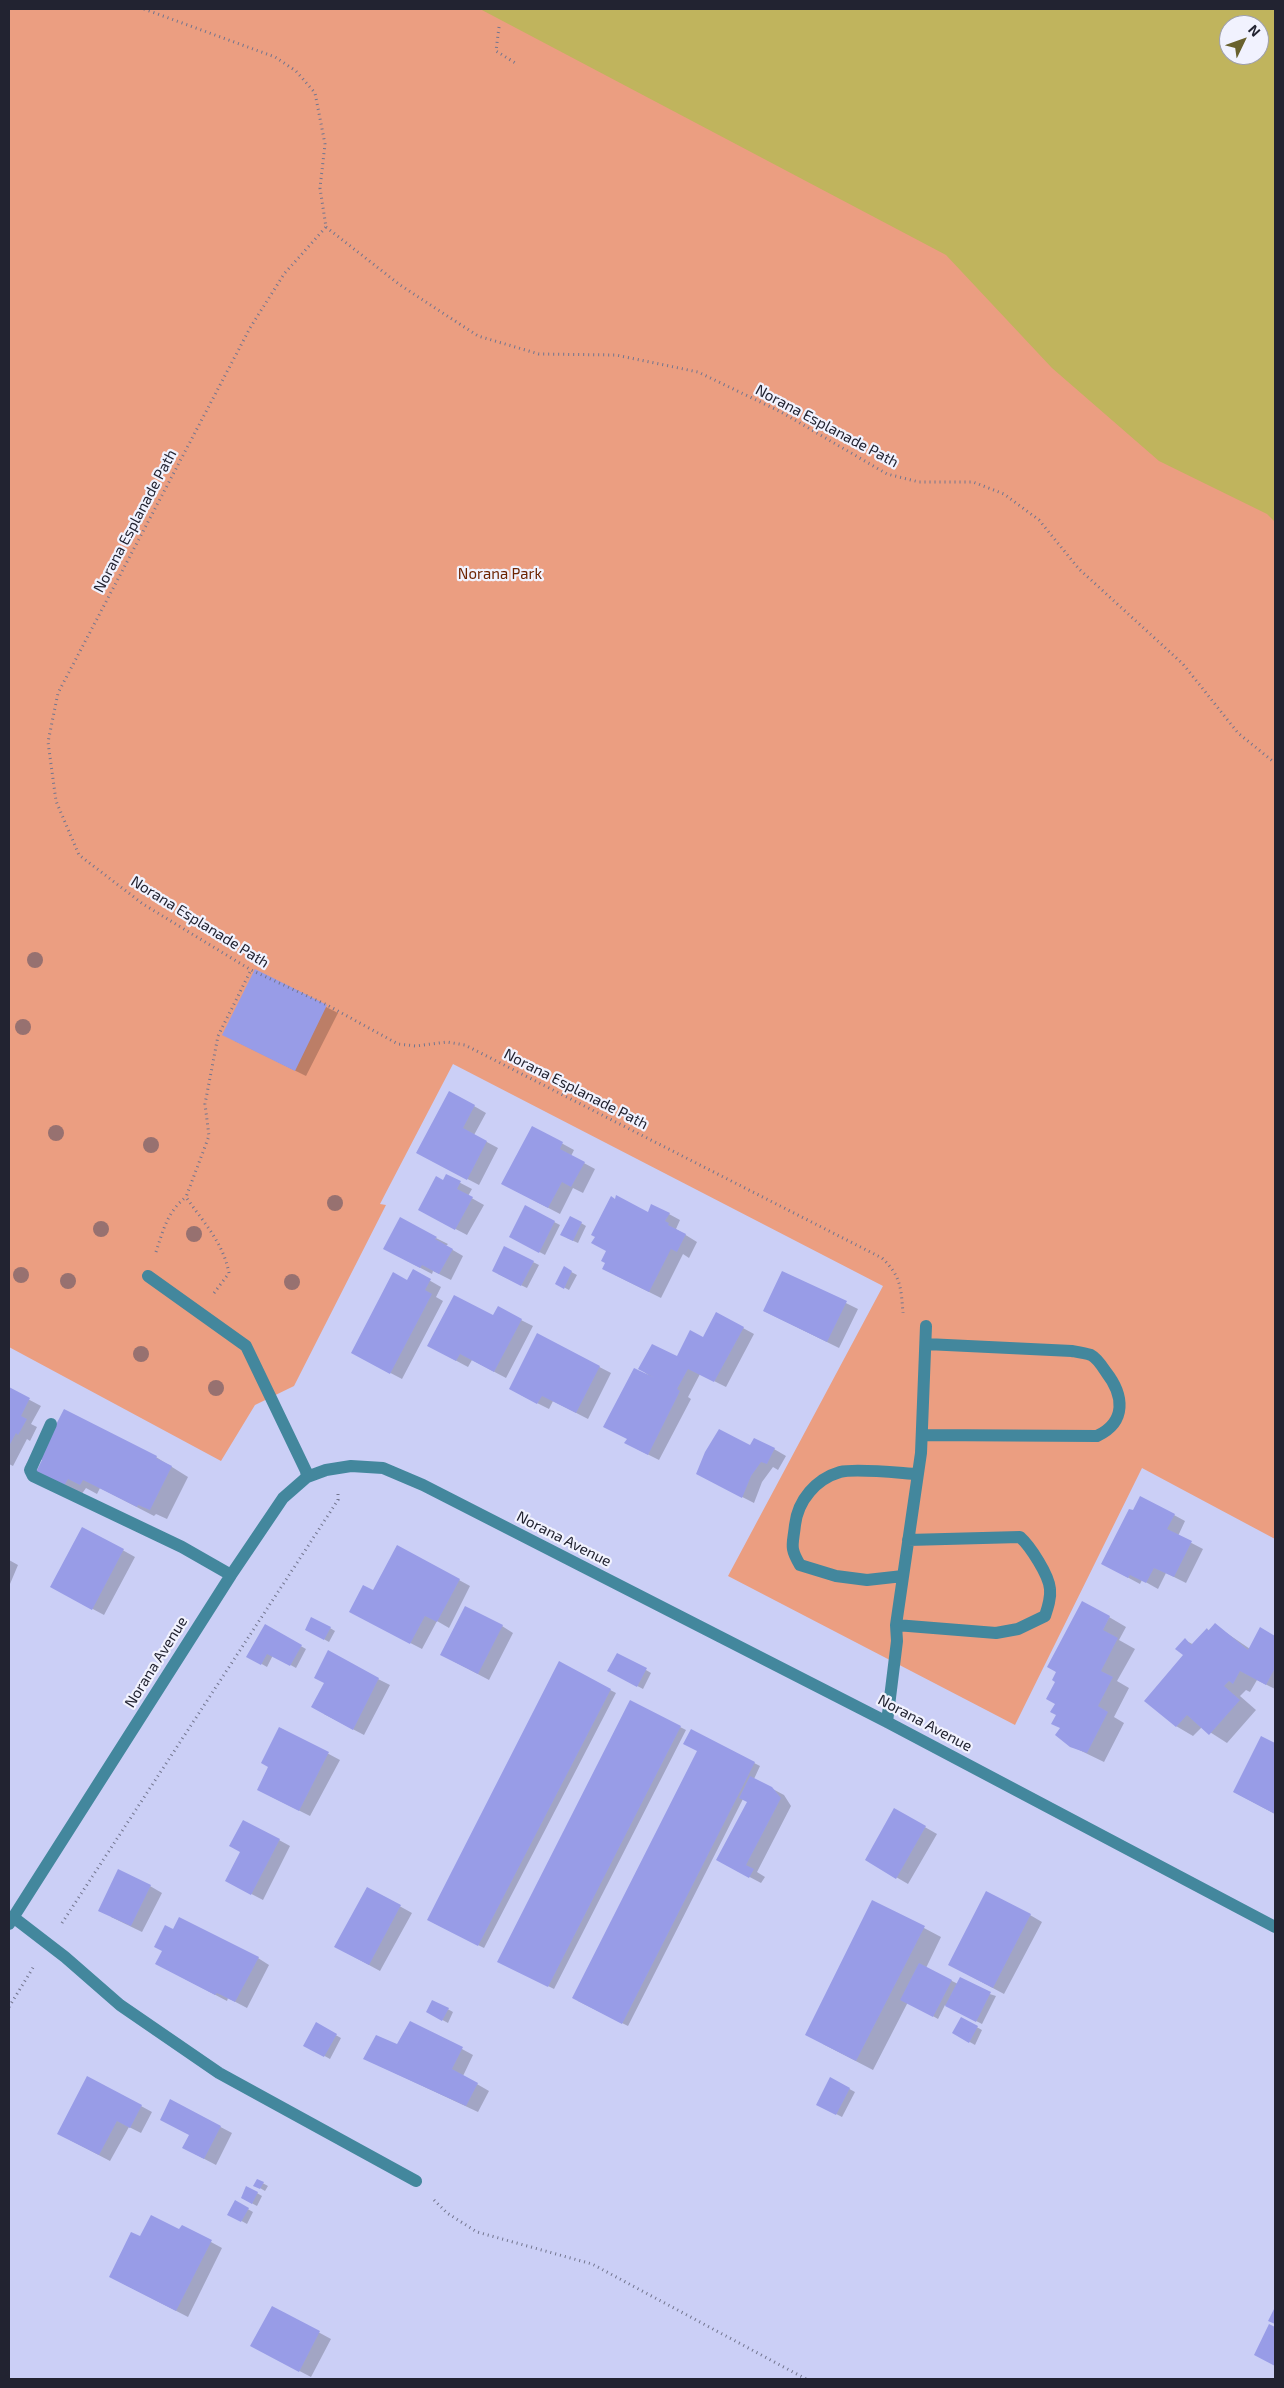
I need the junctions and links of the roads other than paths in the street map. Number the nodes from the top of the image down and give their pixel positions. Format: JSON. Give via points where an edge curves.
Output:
{"nodes":[{"id":1,"x":148,"y":1276,"type":"road end"},
{"id":2,"x":926,"y":1326,"type":"dead end"},
{"id":3,"x":926,"y":1344,"type":"junction"},
{"id":4,"x":51,"y":1424,"type":"dead end"},
{"id":5,"x":922,"y":1435,"type":"junction"},
{"id":6,"x":918,"y":1474,"type":"junction"},
{"id":7,"x":307,"y":1477,"type":"junction"},
{"id":8,"x":908,"y":1540,"type":"junction"},
{"id":9,"x":231,"y":1575,"type":"junction"},
{"id":10,"x":903,"y":1576,"type":"junction"},
{"id":11,"x":896,"y":1624,"type":"junction"},
{"id":12,"x":887,"y":1722,"type":"junction"},
{"id":13,"x":11,"y":1921,"type":"edge"},
{"id":14,"x":1275,"y":1927,"type":"edge"},
{"id":15,"x":416,"y":2182,"type":"road end"}],
"edges":[{"from":1,"to":7,"type":"street","via":[[246,1346]]},
{"from":2,"to":3,"type":"street"},
{"from":3,"to":5,"type":"street"},
{"from":3,"to":5,"type":"street","via":[[1072,1351],[1092,1355],[1114,1382],[1121,1401],[1118,1416],[1106,1432],[1097,1436]]},
{"from":4,"to":9,"type":"street","via":[[30,1470],[34,1476],[182,1547]]},
{"from":5,"to":6,"type":"street"},
{"from":6,"to":8,"type":"street"},
{"from":6,"to":10,"type":"street","via":[[840,1472],[815,1485],[803,1499],[796,1516],[792,1551],[800,1565],[836,1576],[867,1580]]},
{"from":7,"to":9,"type":"street","name":"Norana Avenue","via":[[283,1498]]},
{"from":7,"to":12,"type":"street","name":"Norana Avenue","via":[[351,1466],[383,1468],[424,1485]]},
{"from":8,"to":10,"type":"street"},
{"from":8,"to":11,"type":"street","via":[[1020,1537],[1030,1545],[1050,1587],[1049,1604],[1045,1616],[1018,1629],[996,1633]]},
{"from":9,"to":13,"type":"street","name":"Norana Avenue"},
{"from":10,"to":11,"type":"street"},
{"from":11,"to":12,"type":"street","via":[[897,1641]]},
{"from":12,"to":14,"type":"street","name":"Norana Avenue"},
{"from":13,"to":15,"type":"street","via":[[48,1944],[120,2005],[219,2073]]}]}
